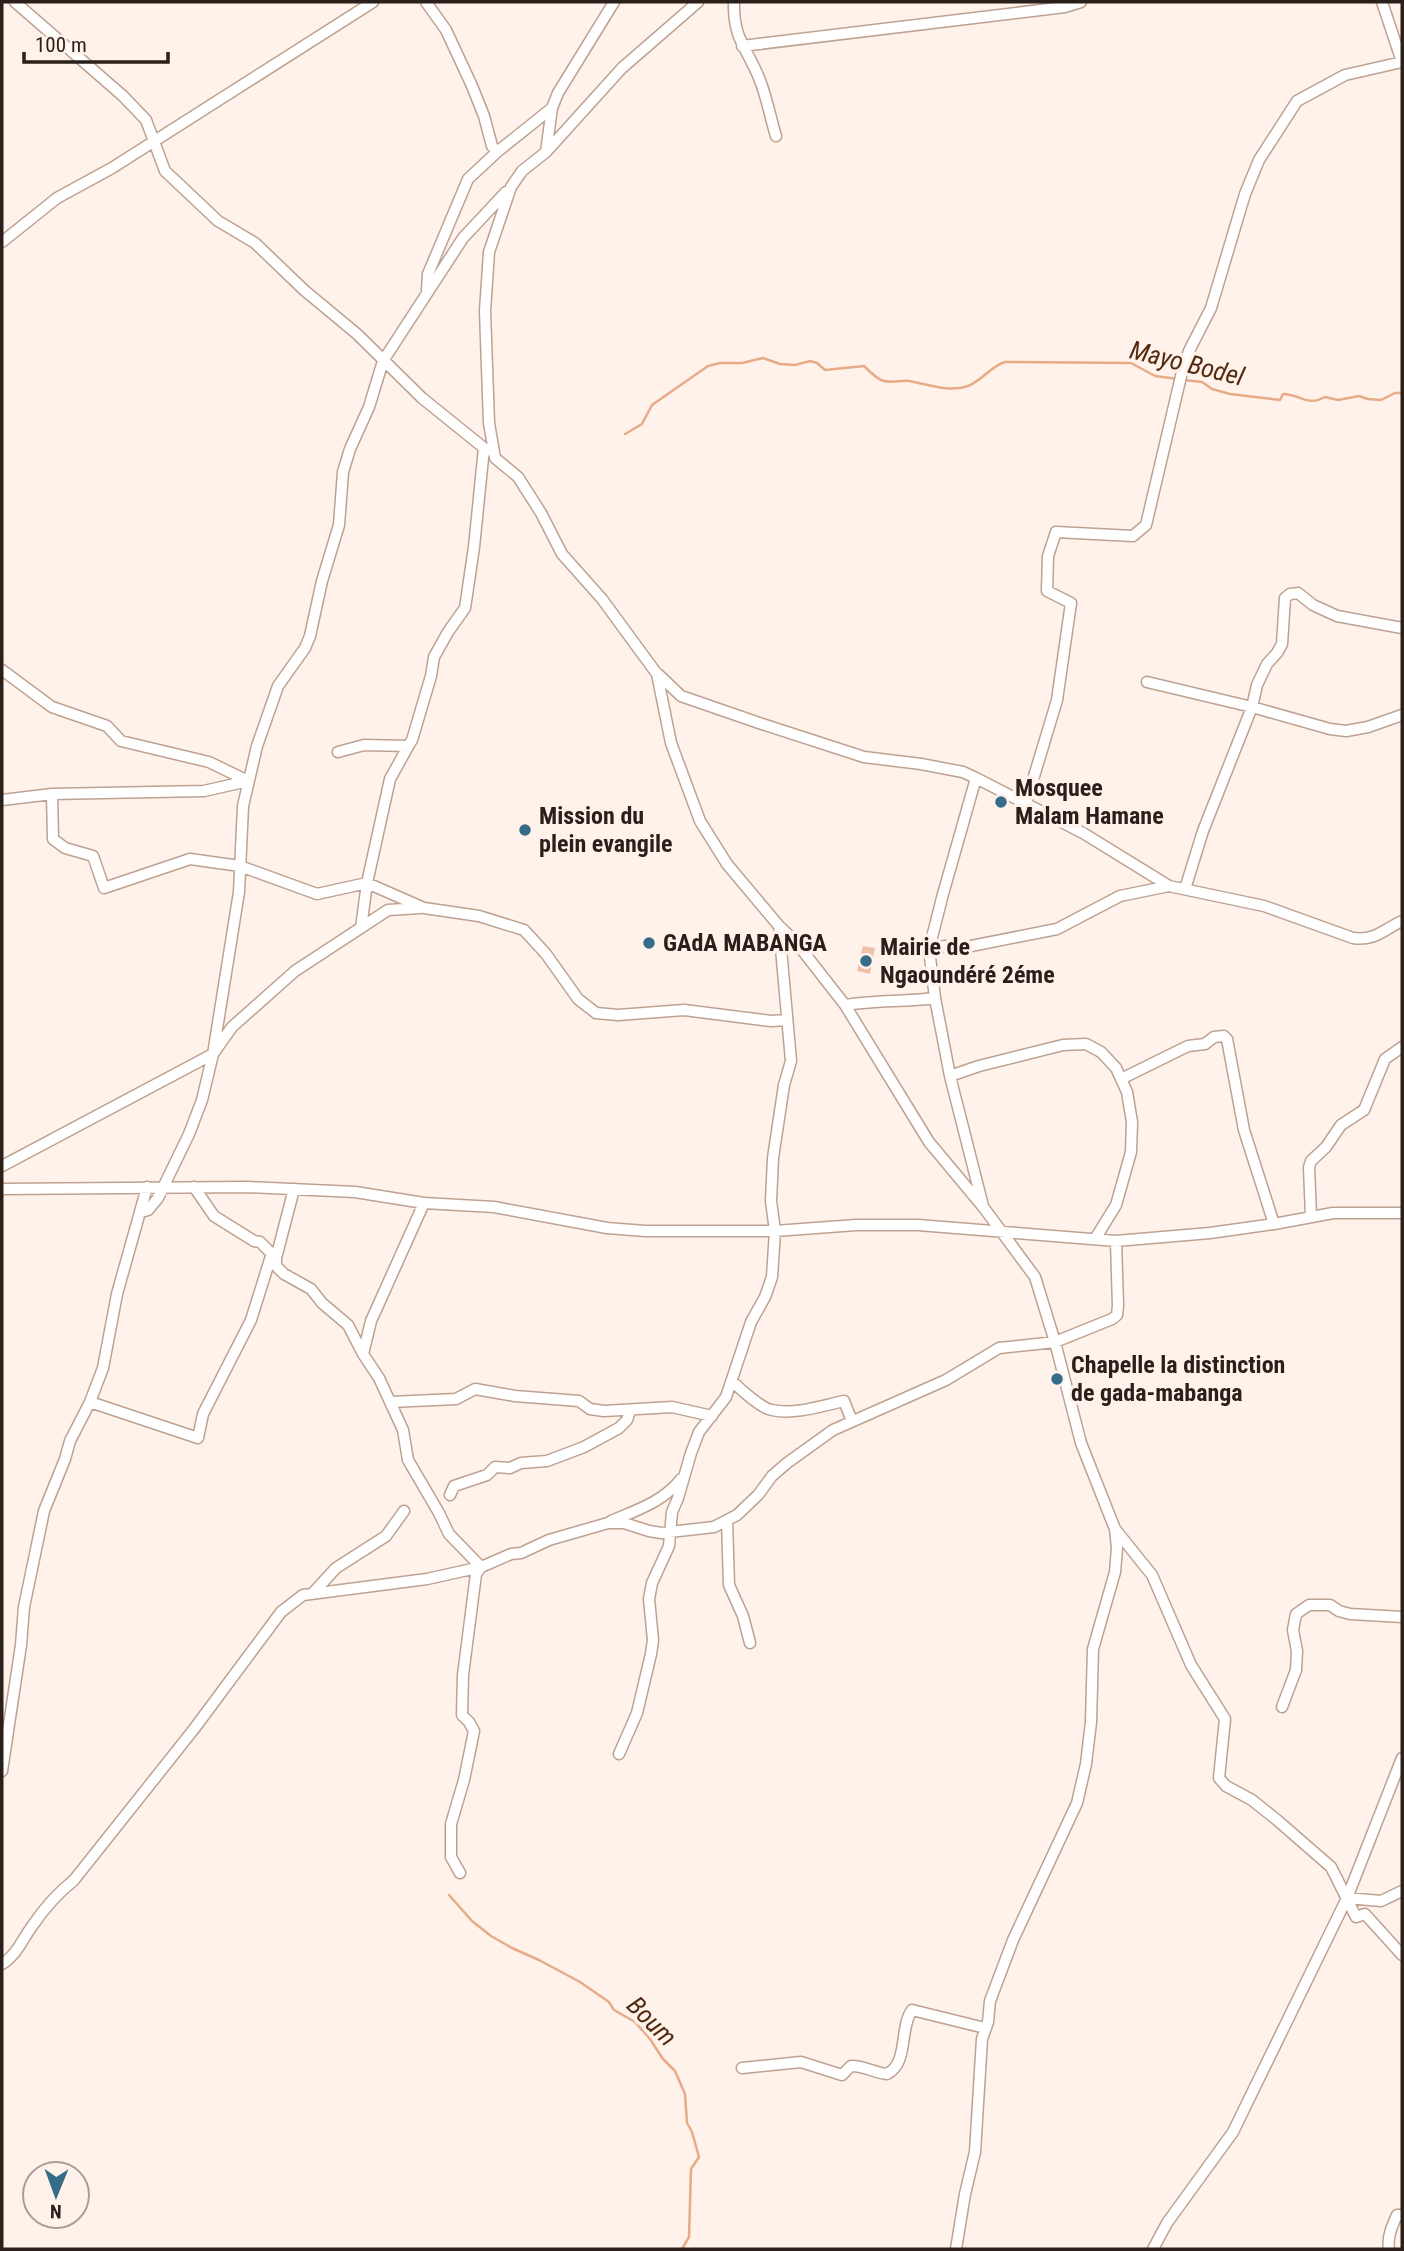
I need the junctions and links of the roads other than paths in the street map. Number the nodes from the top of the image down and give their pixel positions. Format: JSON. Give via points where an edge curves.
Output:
{"nodes":[{"id":1,"x":15,"y":2,"type":"edge"},
{"id":2,"x":373,"y":2,"type":"edge"},
{"id":3,"x":426,"y":2,"type":"edge"},
{"id":4,"x":614,"y":2,"type":"edge"},
{"id":5,"x":698,"y":2,"type":"edge"},
{"id":6,"x":734,"y":2,"type":"edge"},
{"id":7,"x":1081,"y":2,"type":"edge"},
{"id":8,"x":1382,"y":2,"type":"edge"},
{"id":9,"x":1065,"y":5,"type":"edge"},
{"id":10,"x":742,"y":46,"type":"junction"},
{"id":11,"x":1402,"y":62,"type":"edge"},
{"id":12,"x":552,"y":108,"type":"junction"},
{"id":13,"x":776,"y":136,"type":"dead end"},
{"id":14,"x":155,"y":141,"type":"junction"},
{"id":15,"x":497,"y":152,"type":"junction"},
{"id":16,"x":546,"y":152,"type":"junction"},
{"id":17,"x":511,"y":187,"type":"junction"},
{"id":18,"x":2,"y":242,"type":"edge"},
{"id":19,"x":426,"y":292,"type":"junction"},
{"id":20,"x":383,"y":361,"type":"junction"},
{"id":21,"x":484,"y":448,"type":"junction"},
{"id":22,"x":495,"y":458,"type":"junction"},
{"id":23,"x":1402,"y":628,"type":"edge"},
{"id":24,"x":2,"y":670,"type":"edge"},
{"id":25,"x":657,"y":674,"type":"junction"},
{"id":26,"x":1147,"y":682,"type":"dead end"},
{"id":27,"x":1252,"y":707,"type":"junction"},
{"id":28,"x":1402,"y":715,"type":"edge"},
{"id":29,"x":412,"y":740,"type":"junction"},
{"id":30,"x":338,"y":752,"type":"dead end"},
{"id":31,"x":976,"y":778,"type":"junction"},
{"id":32,"x":248,"y":781,"type":"junction"},
{"id":33,"x":52,"y":794,"type":"junction"},
{"id":34,"x":2,"y":800,"type":"edge"},
{"id":35,"x":1026,"y":803,"type":"junction"},
{"id":36,"x":240,"y":866,"type":"junction"},
{"id":37,"x":367,"y":883,"type":"junction"},
{"id":38,"x":1169,"y":886,"type":"junction"},
{"id":39,"x":1185,"y":889,"type":"junction"},
{"id":40,"x":424,"y":908,"type":"junction"},
{"id":41,"x":1402,"y":921,"type":"edge"},
{"id":42,"x":779,"y":926,"type":"junction"},
{"id":43,"x":362,"y":928,"type":"junction"},
{"id":44,"x":929,"y":949,"type":"junction"},
{"id":45,"x":935,"y":998,"type":"junction"},
{"id":46,"x":845,"y":1005,"type":"junction"},
{"id":47,"x":787,"y":1020,"type":"junction"},
{"id":48,"x":1402,"y":1047,"type":"edge"},
{"id":49,"x":213,"y":1054,"type":"junction"},
{"id":50,"x":950,"y":1076,"type":"junction"},
{"id":51,"x":1121,"y":1079,"type":"junction"},
{"id":52,"x":2,"y":1166,"type":"edge"},
{"id":53,"x":147,"y":1187,"type":"junction"},
{"id":54,"x":162,"y":1187,"type":"junction"},
{"id":55,"x":194,"y":1187,"type":"junction"},
{"id":56,"x":2,"y":1188,"type":"edge"},
{"id":57,"x":294,"y":1189,"type":"junction"},
{"id":58,"x":424,"y":1203,"type":"junction"},
{"id":59,"x":984,"y":1208,"type":"junction"},
{"id":60,"x":141,"y":1212,"type":"junction"},
{"id":61,"x":1402,"y":1213,"type":"edge"},
{"id":62,"x":1311,"y":1217,"type":"junction"},
{"id":63,"x":1274,"y":1224,"type":"junction"},
{"id":64,"x":775,"y":1231,"type":"junction"},
{"id":65,"x":1000,"y":1231,"type":"junction"},
{"id":66,"x":1096,"y":1239,"type":"junction"},
{"id":67,"x":1116,"y":1241,"type":"junction"},
{"id":68,"x":274,"y":1255,"type":"junction"},
{"id":69,"x":1055,"y":1342,"type":"junction"},
{"id":70,"x":363,"y":1354,"type":"junction"},
{"id":71,"x":732,"y":1381,"type":"junction"},
{"id":72,"x":90,"y":1402,"type":"junction"},
{"id":73,"x":391,"y":1402,"type":"junction"},
{"id":74,"x":631,"y":1410,"type":"junction"},
{"id":75,"x":712,"y":1416,"type":"junction"},
{"id":76,"x":852,"y":1421,"type":"junction"},
{"id":77,"x":683,"y":1476,"type":"junction"},
{"id":78,"x":450,"y":1495,"type":"dead end"},
{"id":79,"x":404,"y":1511,"type":"dead end"},
{"id":80,"x":727,"y":1520,"type":"junction"},
{"id":81,"x":608,"y":1523,"type":"junction"},
{"id":82,"x":1115,"y":1529,"type":"junction"},
{"id":83,"x":669,"y":1531,"type":"junction"},
{"id":84,"x":481,"y":1567,"type":"junction"},
{"id":85,"x":313,"y":1593,"type":"junction"},
{"id":86,"x":1402,"y":1617,"type":"edge"},
{"id":87,"x":750,"y":1643,"type":"dead end"},
{"id":88,"x":1282,"y":1707,"type":"dead end"},
{"id":89,"x":619,"y":1755,"type":"dead end"},
{"id":90,"x":1402,"y":1758,"type":"edge"},
{"id":91,"x":2,"y":1771,"type":"edge"},
{"id":92,"x":460,"y":1874,"type":"dead end"},
{"id":93,"x":1402,"y":1891,"type":"edge"},
{"id":94,"x":1347,"y":1898,"type":"junction"},
{"id":95,"x":1401,"y":1949,"type":"edge"},
{"id":96,"x":2,"y":1964,"type":"edge"},
{"id":97,"x":985,"y":2028,"type":"junction"},
{"id":98,"x":742,"y":2068,"type":"dead end"},
{"id":99,"x":1402,"y":2215,"type":"edge"},
{"id":100,"x":956,"y":2249,"type":"edge"},
{"id":101,"x":1153,"y":2249,"type":"edge"},
{"id":102,"x":1389,"y":2249,"type":"edge"}],
"edges":[{"from":1,"to":14,"type":"street","via":[[123,96],[146,120]]},
{"from":2,"to":14,"type":"street"},
{"from":3,"to":15,"type":"street","via":[[446,30]]},
{"from":4,"to":12,"type":"street"},
{"from":5,"to":16,"type":"street","via":[[622,68]]},
{"from":6,"to":10,"type":"street"},
{"from":7,"to":9,"type":"street"},
{"from":8,"to":11,"type":"street"},
{"from":9,"to":10,"type":"street"},
{"from":10,"to":13,"type":"street","via":[[766,96]]},
{"from":11,"to":35,"type":"street","via":[[1345,75],[1297,101],[1259,160],[1211,308],[1182,372],[1146,525],[1133,536],[1056,532],[1048,556],[1047,591],[1071,603],[1057,700]]},
{"from":12,"to":15,"type":"street"},
{"from":12,"to":16,"type":"street"},
{"from":14,"to":18,"type":"street","via":[[57,198]]},
{"from":14,"to":20,"type":"street","via":[[165,171],[218,221],[255,243]]},
{"from":15,"to":19,"type":"street","via":[[468,179],[428,274]]},
{"from":16,"to":17,"type":"street","via":[[522,171]]},
{"from":17,"to":19,"type":"street","via":[[463,238]]},
{"from":17,"to":22,"type":"street","via":[[489,252],[485,311],[489,423]]},
{"from":19,"to":20,"type":"street"},
{"from":20,"to":21,"type":"street"},
{"from":20,"to":32,"type":"street","via":[[343,472],[339,525],[310,636],[278,686]]},
{"from":21,"to":22,"type":"street"},
{"from":21,"to":29,"type":"street","via":[[465,608],[434,657]]},
{"from":22,"to":25,"type":"street","via":[[518,477],[562,554]]},
{"from":23,"to":27,"type":"street","via":[[1337,616],[1298,593],[1290,594],[1285,598],[1282,644],[1267,663]]},
{"from":24,"to":32,"type":"street","via":[[52,708],[107,726],[121,741],[209,762]]},
{"from":25,"to":31,"type":"street","via":[[681,696],[762,724],[864,757],[921,764]]},
{"from":25,"to":42,"type":"street","via":[[671,743],[700,821],[727,864]]},
{"from":26,"to":27,"type":"street"},
{"from":27,"to":28,"type":"street","via":[[1346,731]]},
{"from":27,"to":39,"type":"street"},
{"from":29,"to":30,"type":"street","via":[[408,746],[364,745]]},
{"from":29,"to":37,"type":"street","via":[[390,779]]},
{"from":31,"to":35,"type":"street"},
{"from":31,"to":44,"type":"street"},
{"from":32,"to":33,"type":"street","via":[[204,791]]},
{"from":32,"to":36,"type":"street"},
{"from":33,"to":34,"type":"street"},
{"from":33,"to":36,"type":"street","via":[[53,839],[65,848],[93,856],[104,888],[190,859]]},
{"from":35,"to":38,"type":"street"},
{"from":36,"to":37,"type":"street","via":[[317,894]]},
{"from":36,"to":49,"type":"street"},
{"from":37,"to":40,"type":"street"},
{"from":37,"to":43,"type":"street"},
{"from":38,"to":39,"type":"street"},
{"from":38,"to":44,"type":"street","via":[[1120,896],[1057,929],[956,949]]},
{"from":39,"to":41,"type":"street","via":[[1264,906],[1353,938],[1376,936]]},
{"from":40,"to":43,"type":"street","via":[[388,911]]},
{"from":40,"to":47,"type":"street","via":[[479,916],[524,930],[578,999],[596,1013],[684,1010]]},
{"from":42,"to":46,"type":"street"},
{"from":42,"to":47,"type":"street"},
{"from":43,"to":49,"type":"street","via":[[295,971],[232,1027]]},
{"from":44,"to":45,"type":"street"},
{"from":45,"to":46,"type":"street"},
{"from":45,"to":50,"type":"street"},
{"from":46,"to":59,"type":"street","via":[[929,1142]]},
{"from":47,"to":64,"type":"street","via":[[791,1061],[773,1158]]},
{"from":48,"to":62,"type":"street","via":[[1385,1059],[1364,1110],[1341,1125],[1311,1161]]},
{"from":49,"to":52,"type":"street"},
{"from":49,"to":54,"type":"street","via":[[189,1135]]},
{"from":50,"to":51,"type":"street","via":[[1063,1045],[1086,1044],[1101,1052]]},
{"from":50,"to":59,"type":"street"},
{"from":51,"to":63,"type":"street","via":[[1188,1046],[1224,1036],[1244,1130]]},
{"from":51,"to":66,"type":"street","via":[[1132,1122],[1131,1152],[1116,1206]]},
{"from":53,"to":54,"type":"street"},
{"from":53,"to":56,"type":"street"},
{"from":53,"to":60,"type":"street"},
{"from":54,"to":55,"type":"street"},
{"from":54,"to":60,"type":"street","via":[[153,1206]]},
{"from":55,"to":57,"type":"street"},
{"from":55,"to":68,"type":"street","via":[[214,1216]]},
{"from":57,"to":58,"type":"street","via":[[355,1192]]},
{"from":57,"to":68,"type":"street"},
{"from":58,"to":64,"type":"street","via":[[494,1207],[620,1229]]},
{"from":58,"to":70,"type":"street","via":[[371,1321]]},
{"from":59,"to":65,"type":"street"},
{"from":60,"to":72,"type":"street","via":[[117,1294],[103,1368]]},
{"from":61,"to":62,"type":"street"},
{"from":62,"to":63,"type":"street"},
{"from":63,"to":67,"type":"street"},
{"from":64,"to":65,"type":"street","via":[[918,1225]]},
{"from":64,"to":71,"type":"street","via":[[772,1277]]},
{"from":65,"to":66,"type":"street"},
{"from":65,"to":69,"type":"street","via":[[1035,1277]]},
{"from":66,"to":67,"type":"street"},
{"from":67,"to":69,"type":"street","via":[[1117,1315]]},
{"from":68,"to":70,"type":"street","via":[[284,1274],[311,1289],[348,1325]]},
{"from":68,"to":72,"type":"street","via":[[251,1320],[203,1414],[198,1438]]},
{"from":69,"to":76,"type":"street","via":[[999,1348],[946,1380]]},
{"from":69,"to":82,"type":"street","via":[[1081,1443]]},
{"from":70,"to":73,"type":"street"},
{"from":71,"to":75,"type":"street"},
{"from":71,"to":76,"type":"street","via":[[769,1410],[802,1411],[844,1401]]},
{"from":72,"to":91,"type":"street","via":[[44,1511],[24,1607]]},
{"from":73,"to":74,"type":"street","via":[[456,1399],[475,1389],[579,1401],[604,1412]]},
{"from":73,"to":84,"type":"street","via":[[403,1430],[408,1460],[449,1534]]},
{"from":74,"to":75,"type":"street","via":[[672,1407]]},
{"from":74,"to":78,"type":"street","via":[[619,1428],[584,1447],[547,1461],[495,1467],[487,1475],[454,1486]]},
{"from":75,"to":77,"type":"street","via":[[699,1432]]},
{"from":76,"to":80,"type":"street","via":[[787,1462],[758,1495]]},
{"from":77,"to":81,"type":"street","via":[[663,1497]]},
{"from":77,"to":83,"type":"street"},
{"from":79,"to":85,"type":"street","via":[[386,1536],[336,1567]]},
{"from":80,"to":83,"type":"street","via":[[714,1527]]},
{"from":80,"to":87,"type":"street","via":[[729,1585]]},
{"from":81,"to":83,"type":"street"},
{"from":81,"to":84,"type":"street"},
{"from":82,"to":94,"type":"street","via":[[1152,1575],[1191,1665],[1225,1719],[1219,1778],[1331,1867]]},
{"from":82,"to":97,"type":"street","via":[[1115,1572],[1093,1649],[1090,1732],[1077,1803],[1007,1952]]},
{"from":83,"to":89,"type":"street","via":[[649,1599],[651,1654],[637,1713]]},
{"from":84,"to":85,"type":"street","via":[[427,1579]]},
{"from":84,"to":92,"type":"street","via":[[476,1574],[463,1675],[462,1714],[474,1731],[451,1824],[451,1857]]},
{"from":85,"to":96,"type":"street","via":[[281,1612],[92,1858],[53,1897],[25,1940]]},
{"from":86,"to":88,"type":"street","via":[[1350,1614],[1330,1605],[1309,1605],[1296,1614],[1296,1670]]},
{"from":90,"to":94,"type":"street"},
{"from":93,"to":94,"type":"street","via":[[1381,1901]]},
{"from":94,"to":95,"type":"street","via":[[1356,1917],[1365,1914]]},
{"from":94,"to":101,"type":"street","via":[[1233,2132]]},
{"from":97,"to":98,"type":"street","via":[[912,2010],[899,2061],[887,2074],[856,2065],[842,2075],[801,2062]]},
{"from":97,"to":100,"type":"street","via":[[975,2152]]},
{"from":99,"to":102,"type":"street","via":[[1397,2215],[1393,2224]]}]}
